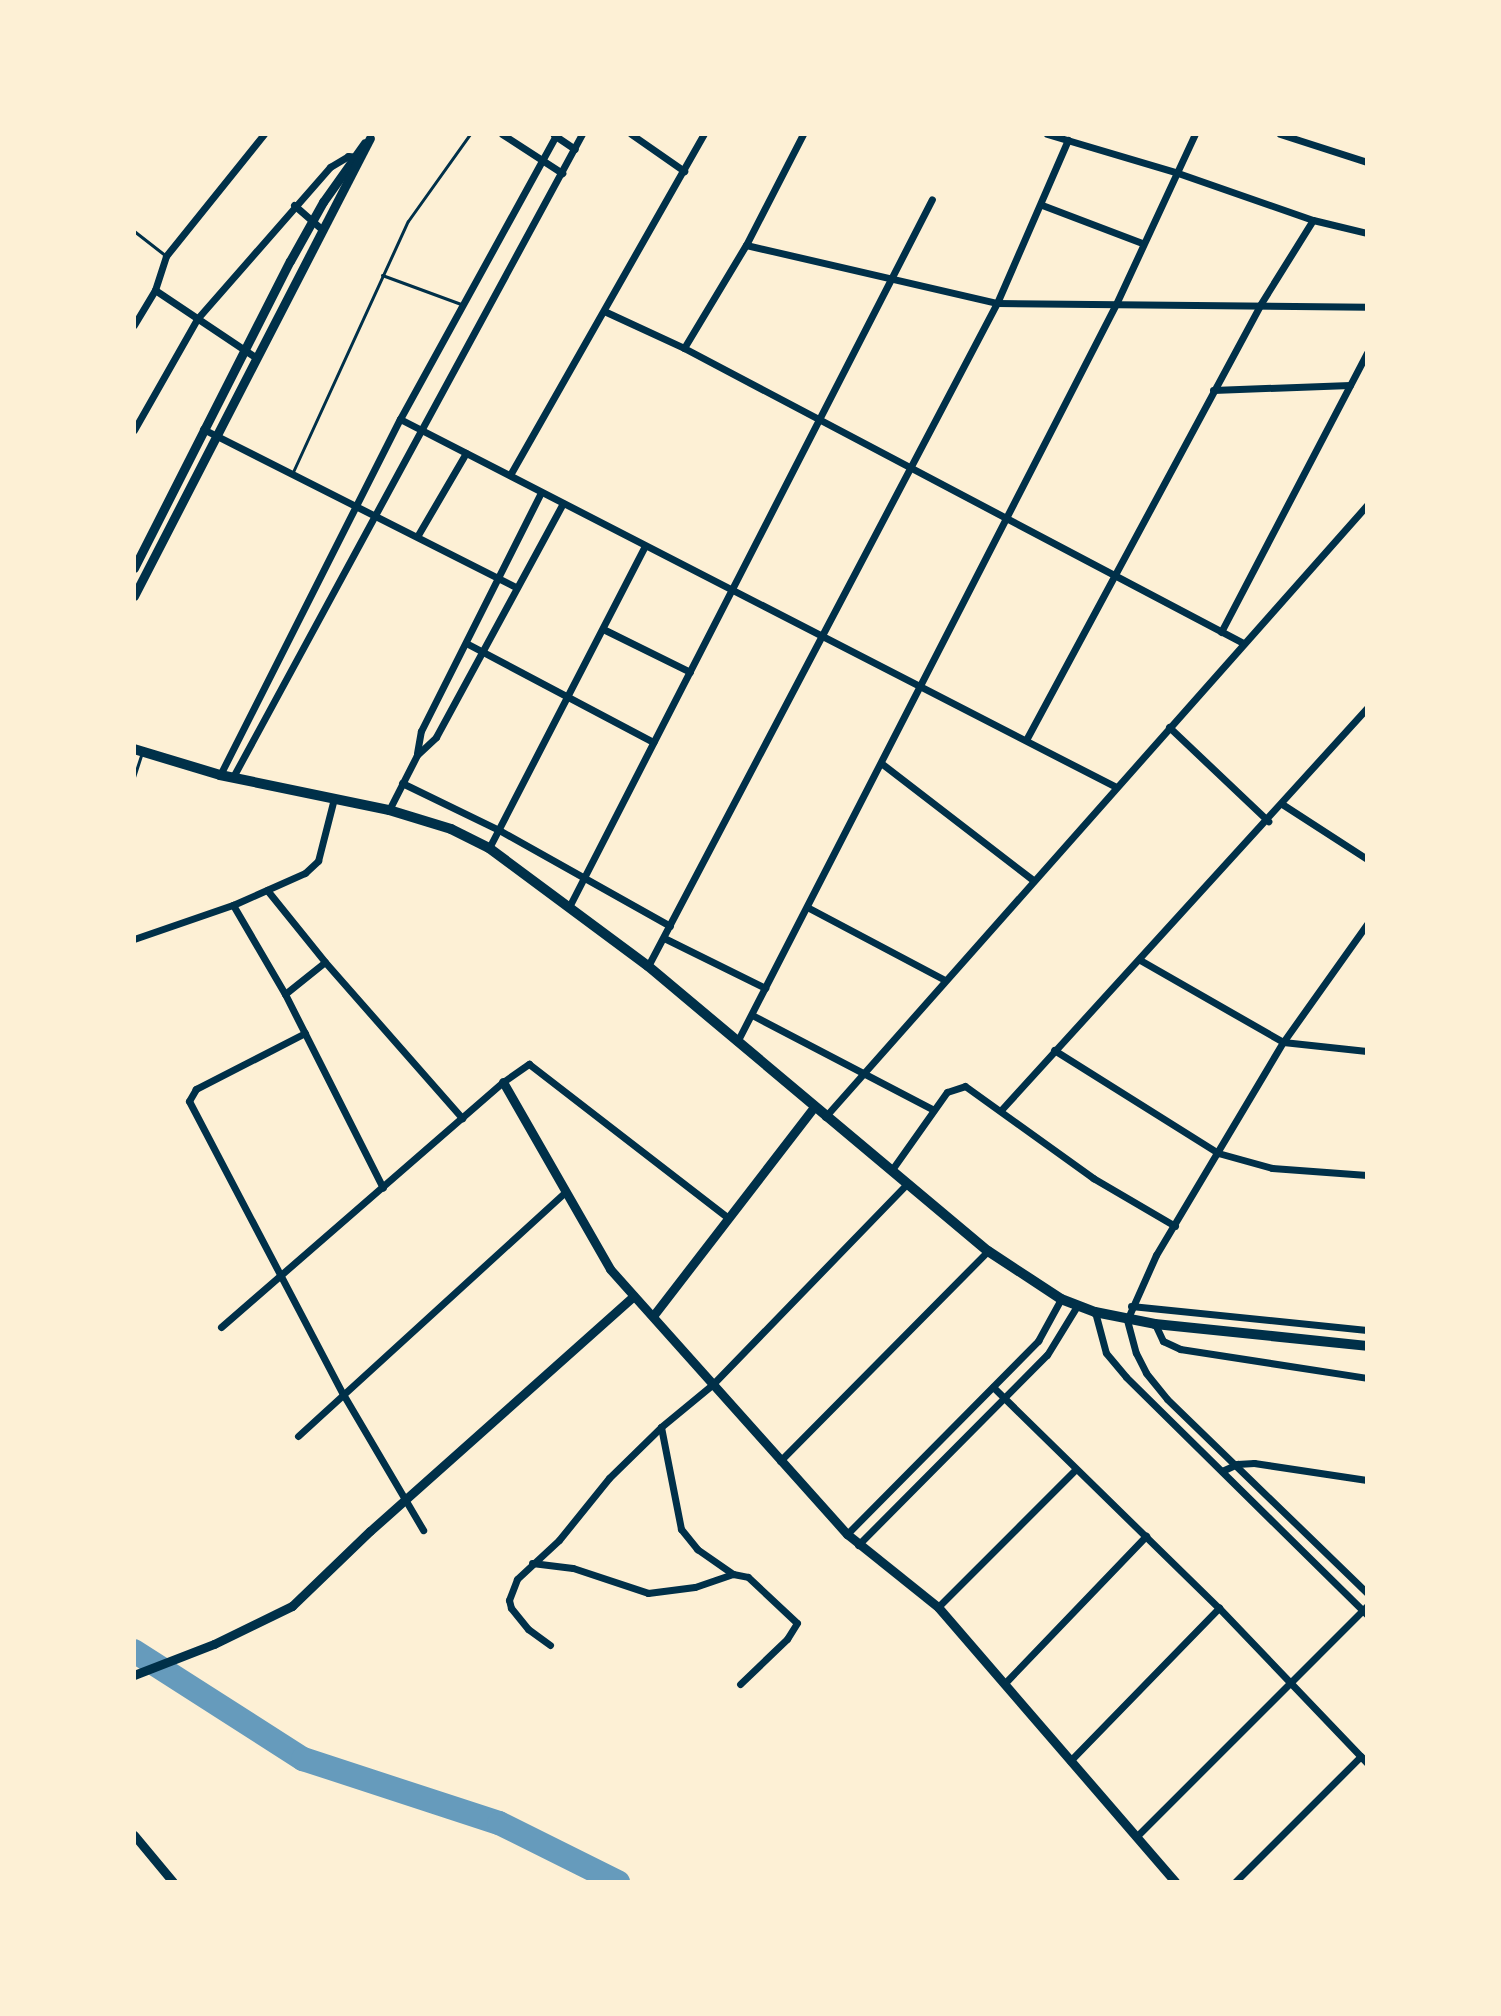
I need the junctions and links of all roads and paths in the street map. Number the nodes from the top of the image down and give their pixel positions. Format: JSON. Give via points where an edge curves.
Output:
{"nodes":[{"id":1,"x":264,"y":134,"type":"edge"},
{"id":2,"x":470,"y":134,"type":"edge"},
{"id":3,"x":502,"y":134,"type":"edge"},
{"id":4,"x":582,"y":134,"type":"edge"},
{"id":5,"x":631,"y":134,"type":"edge"},
{"id":6,"x":704,"y":134,"type":"edge"},
{"id":7,"x":803,"y":134,"type":"edge"},
{"id":8,"x":1047,"y":134,"type":"edge"},
{"id":9,"x":1195,"y":134,"type":"edge"},
{"id":10,"x":1280,"y":134,"type":"edge"},
{"id":11,"x":555,"y":135,"type":"edge"},
{"id":12,"x":371,"y":136,"type":"edge"},
{"id":13,"x":1068,"y":140,"type":"junction"},
{"id":14,"x":575,"y":149,"type":"junction"},
{"id":15,"x":358,"y":156,"type":"junction"},
{"id":16,"x":542,"y":160,"type":"junction"},
{"id":17,"x":1367,"y":162,"type":"edge"},
{"id":18,"x":684,"y":171,"type":"junction"},
{"id":19,"x":1175,"y":172,"type":"junction"},
{"id":20,"x":562,"y":173,"type":"junction"},
{"id":21,"x":932,"y":199,"type":"dead end"},
{"id":22,"x":294,"y":205,"type":"junction"},
{"id":23,"x":1042,"y":205,"type":"junction"},
{"id":24,"x":312,"y":220,"type":"junction"},
{"id":25,"x":1313,"y":220,"type":"junction"},
{"id":26,"x":322,"y":229,"type":"junction"},
{"id":27,"x":134,"y":231,"type":"edge"},
{"id":28,"x":1367,"y":233,"type":"edge"},
{"id":29,"x":1142,"y":243,"type":"junction"},
{"id":30,"x":746,"y":245,"type":"junction"},
{"id":31,"x":166,"y":256,"type":"junction"},
{"id":32,"x":382,"y":275,"type":"junction"},
{"id":33,"x":892,"y":279,"type":"junction"},
{"id":34,"x":155,"y":290,"type":"junction"},
{"id":35,"x":997,"y":303,"type":"junction"},
{"id":36,"x":1116,"y":304,"type":"junction"},
{"id":37,"x":462,"y":305,"type":"junction"},
{"id":38,"x":1260,"y":305,"type":"junction"},
{"id":39,"x":1367,"y":307,"type":"edge"},
{"id":40,"x":604,"y":311,"type":"junction"},
{"id":41,"x":197,"y":319,"type":"junction"},
{"id":42,"x":134,"y":325,"type":"edge"},
{"id":43,"x":684,"y":348,"type":"junction"},
{"id":44,"x":243,"y":350,"type":"junction"},
{"id":45,"x":1367,"y":353,"type":"edge"},
{"id":46,"x":255,"y":357,"type":"junction"},
{"id":47,"x":1350,"y":385,"type":"junction"},
{"id":48,"x":1213,"y":390,"type":"junction"},
{"id":49,"x":400,"y":419,"type":"junction"},
{"id":50,"x":821,"y":420,"type":"junction"},
{"id":51,"x":203,"y":429,"type":"junction"},
{"id":52,"x":134,"y":430,"type":"edge"},
{"id":53,"x":422,"y":430,"type":"junction"},
{"id":54,"x":214,"y":435,"type":"junction"},
{"id":55,"x":466,"y":453,"type":"junction"},
{"id":56,"x":911,"y":468,"type":"junction"},
{"id":57,"x":292,"y":474,"type":"junction"},
{"id":58,"x":510,"y":475,"type":"junction"},
{"id":59,"x":541,"y":492,"type":"junction"},
{"id":60,"x":563,"y":503,"type":"junction"},
{"id":61,"x":1367,"y":505,"type":"edge"},
{"id":62,"x":355,"y":506,"type":"junction"},
{"id":63,"x":375,"y":516,"type":"junction"},
{"id":64,"x":1007,"y":519,"type":"junction"},
{"id":65,"x":418,"y":535,"type":"junction"},
{"id":66,"x":645,"y":546,"type":"junction"},
{"id":67,"x":134,"y":568,"type":"edge"},
{"id":68,"x":1116,"y":575,"type":"junction"},
{"id":69,"x":500,"y":578,"type":"junction"},
{"id":70,"x":516,"y":587,"type":"junction"},
{"id":71,"x":733,"y":590,"type":"junction"},
{"id":72,"x":135,"y":591,"type":"edge"},
{"id":73,"x":603,"y":629,"type":"junction"},
{"id":74,"x":1221,"y":632,"type":"junction"},
{"id":75,"x":822,"y":636,"type":"junction"},
{"id":76,"x":466,"y":643,"type":"junction"},
{"id":77,"x":1243,"y":643,"type":"junction"},
{"id":78,"x":481,"y":651,"type":"junction"},
{"id":79,"x":274,"y":664,"type":"junction"},
{"id":80,"x":291,"y":671,"type":"junction"},
{"id":81,"x":690,"y":672,"type":"junction"},
{"id":82,"x":921,"y":687,"type":"junction"},
{"id":83,"x":568,"y":697,"type":"junction"},
{"id":84,"x":1367,"y":708,"type":"edge"},
{"id":85,"x":1169,"y":727,"type":"junction"},
{"id":86,"x":1026,"y":740,"type":"junction"},
{"id":87,"x":653,"y":742,"type":"junction"},
{"id":88,"x":138,"y":750,"type":"edge"},
{"id":89,"x":417,"y":755,"type":"junction"},
{"id":90,"x":881,"y":763,"type":"junction"},
{"id":91,"x":220,"y":775,"type":"junction"},
{"id":92,"x":134,"y":777,"type":"edge"},
{"id":93,"x":233,"y":777,"type":"junction"},
{"id":94,"x":402,"y":783,"type":"junction"},
{"id":95,"x":1116,"y":787,"type":"junction"},
{"id":96,"x":334,"y":798,"type":"junction"},
{"id":97,"x":1282,"y":804,"type":"junction"},
{"id":98,"x":389,"y":810,"type":"junction"},
{"id":99,"x":1268,"y":821,"type":"junction"},
{"id":100,"x":499,"y":830,"type":"junction"},
{"id":101,"x":489,"y":848,"type":"junction"},
{"id":102,"x":1367,"y":859,"type":"edge"},
{"id":103,"x":584,"y":880,"type":"junction"},
{"id":104,"x":1033,"y":880,"type":"junction"},
{"id":105,"x":267,"y":890,"type":"junction"},
{"id":106,"x":233,"y":905,"type":"junction"},
{"id":107,"x":570,"y":905,"type":"junction"},
{"id":108,"x":807,"y":907,"type":"junction"},
{"id":109,"x":1367,"y":925,"type":"edge"},
{"id":110,"x":670,"y":926,"type":"junction"},
{"id":111,"x":664,"y":938,"type":"junction"},
{"id":112,"x":134,"y":939,"type":"edge"},
{"id":113,"x":1140,"y":960,"type":"junction"},
{"id":114,"x":325,"y":962,"type":"junction"},
{"id":115,"x":648,"y":966,"type":"junction"},
{"id":116,"x":945,"y":980,"type":"junction"},
{"id":117,"x":765,"y":988,"type":"junction"},
{"id":118,"x":285,"y":994,"type":"junction"},
{"id":119,"x":752,"y":1015,"type":"junction"},
{"id":120,"x":305,"y":1033,"type":"junction"},
{"id":121,"x":737,"y":1042,"type":"junction"},
{"id":122,"x":1283,"y":1042,"type":"junction"},
{"id":123,"x":1054,"y":1050,"type":"junction"},
{"id":124,"x":1367,"y":1051,"type":"edge"},
{"id":125,"x":864,"y":1073,"type":"junction"},
{"id":126,"x":503,"y":1082,"type":"junction"},
{"id":127,"x":813,"y":1108,"type":"junction"},
{"id":128,"x":1002,"y":1109,"type":"junction"},
{"id":129,"x":934,"y":1110,"type":"junction"},
{"id":130,"x":825,"y":1117,"type":"junction"},
{"id":131,"x":462,"y":1118,"type":"junction"},
{"id":132,"x":1218,"y":1153,"type":"junction"},
{"id":133,"x":891,"y":1171,"type":"junction"},
{"id":134,"x":1367,"y":1175,"type":"edge"},
{"id":135,"x":907,"y":1184,"type":"junction"},
{"id":136,"x":383,"y":1188,"type":"junction"},
{"id":137,"x":564,"y":1193,"type":"junction"},
{"id":138,"x":727,"y":1217,"type":"junction"},
{"id":139,"x":1175,"y":1226,"type":"junction"},
{"id":140,"x":988,"y":1251,"type":"junction"},
{"id":141,"x":282,"y":1278,"type":"junction"},
{"id":142,"x":634,"y":1296,"type":"junction"},
{"id":143,"x":1061,"y":1299,"type":"junction"},
{"id":144,"x":1077,"y":1306,"type":"junction"},
{"id":145,"x":1131,"y":1306,"type":"junction"},
{"id":146,"x":1095,"y":1312,"type":"junction"},
{"id":147,"x":653,"y":1316,"type":"junction"},
{"id":148,"x":1127,"y":1320,"type":"junction"},
{"id":149,"x":1155,"y":1324,"type":"junction"},
{"id":150,"x":221,"y":1327,"type":"dead end"},
{"id":151,"x":1367,"y":1330,"type":"edge"},
{"id":152,"x":1367,"y":1346,"type":"edge"},
{"id":153,"x":1367,"y":1378,"type":"edge"},
{"id":154,"x":712,"y":1385,"type":"junction"},
{"id":155,"x":993,"y":1387,"type":"junction"},
{"id":156,"x":343,"y":1394,"type":"junction"},
{"id":157,"x":1004,"y":1400,"type":"junction"},
{"id":158,"x":661,"y":1427,"type":"junction"},
{"id":159,"x":298,"y":1436,"type":"dead end"},
{"id":160,"x":780,"y":1461,"type":"junction"},
{"id":161,"x":1237,"y":1464,"type":"junction"},
{"id":162,"x":1075,"y":1470,"type":"junction"},
{"id":163,"x":1222,"y":1471,"type":"junction"},
{"id":164,"x":1367,"y":1480,"type":"edge"},
{"id":165,"x":404,"y":1502,"type":"junction"},
{"id":166,"x":423,"y":1530,"type":"dead end"},
{"id":167,"x":847,"y":1534,"type":"junction"},
{"id":168,"x":1146,"y":1536,"type":"junction"},
{"id":169,"x":858,"y":1545,"type":"junction"},
{"id":170,"x":532,"y":1563,"type":"junction"},
{"id":171,"x":733,"y":1574,"type":"junction"},
{"id":172,"x":1367,"y":1593,"type":"edge"},
{"id":173,"x":938,"y":1607,"type":"junction"},
{"id":174,"x":1219,"y":1608,"type":"junction"},
{"id":175,"x":1366,"y":1610,"type":"edge"},
{"id":176,"x":550,"y":1645,"type":"dead end"},
{"id":177,"x":134,"y":1675,"type":"edge"},
{"id":178,"x":1005,"y":1683,"type":"junction"},
{"id":179,"x":1289,"y":1683,"type":"junction"},
{"id":180,"x":740,"y":1684,"type":"dead end"},
{"id":181,"x":1364,"y":1759,"type":"edge"},
{"id":182,"x":1070,"y":1761,"type":"junction"},
{"id":183,"x":134,"y":1835,"type":"edge"},
{"id":184,"x":1136,"y":1837,"type":"junction"},
{"id":185,"x":173,"y":1882,"type":"edge"},
{"id":186,"x":1175,"y":1882,"type":"edge"},
{"id":187,"x":1235,"y":1882,"type":"edge"}],
"edges":[{"from":1,"to":31,"type":"street"},
{"from":2,"to":32,"type":"lane","via":[[408,221]]},
{"from":3,"to":16,"type":"street"},
{"from":4,"to":14,"type":"street"},
{"from":5,"to":18,"type":"street"},
{"from":6,"to":18,"type":"street"},
{"from":7,"to":30,"type":"street"},
{"from":8,"to":13,"type":"street"},
{"from":9,"to":19,"type":"street"},
{"from":10,"to":17,"type":"street"},
{"from":11,"to":14,"type":"street"},
{"from":11,"to":16,"type":"street"},
{"from":12,"to":15,"type":"street"},
{"from":13,"to":19,"type":"street"},
{"from":13,"to":23,"type":"street"},
{"from":14,"to":20,"type":"street"},
{"from":15,"to":22,"type":"street","via":[[330,167]]},
{"from":15,"to":24,"type":"street"},
{"from":15,"to":26,"type":"street"},
{"from":16,"to":20,"type":"street"},
{"from":16,"to":37,"type":"street"},
{"from":18,"to":40,"type":"street"},
{"from":19,"to":25,"type":"street"},
{"from":19,"to":29,"type":"street"},
{"from":20,"to":53,"type":"street"},
{"from":21,"to":33,"type":"street"},
{"from":22,"to":24,"type":"street"},
{"from":22,"to":41,"type":"street"},
{"from":23,"to":29,"type":"street"},
{"from":23,"to":35,"type":"street"},
{"from":24,"to":26,"type":"street"},
{"from":24,"to":44,"type":"street"},
{"from":25,"to":28,"type":"street"},
{"from":25,"to":38,"type":"street"},
{"from":26,"to":46,"type":"street"},
{"from":27,"to":31,"type":"lane"},
{"from":29,"to":36,"type":"street"},
{"from":30,"to":33,"type":"street"},
{"from":30,"to":43,"type":"street"},
{"from":31,"to":34,"type":"street"},
{"from":32,"to":37,"type":"lane"},
{"from":32,"to":57,"type":"lane"},
{"from":33,"to":35,"type":"street"},
{"from":33,"to":50,"type":"street"},
{"from":34,"to":41,"type":"street"},
{"from":34,"to":42,"type":"street"},
{"from":35,"to":36,"type":"street"},
{"from":35,"to":56,"type":"street"},
{"from":36,"to":38,"type":"street"},
{"from":36,"to":64,"type":"street"},
{"from":37,"to":49,"type":"street"},
{"from":38,"to":39,"type":"street"},
{"from":38,"to":48,"type":"street"},
{"from":40,"to":43,"type":"street"},
{"from":40,"to":58,"type":"street"},
{"from":41,"to":44,"type":"street"},
{"from":41,"to":52,"type":"street"},
{"from":43,"to":50,"type":"street"},
{"from":44,"to":46,"type":"street"},
{"from":44,"to":51,"type":"street"},
{"from":45,"to":47,"type":"street"},
{"from":46,"to":54,"type":"street"},
{"from":47,"to":48,"type":"street"},
{"from":47,"to":74,"type":"street"},
{"from":48,"to":68,"type":"street"},
{"from":49,"to":53,"type":"street"},
{"from":49,"to":62,"type":"street"},
{"from":50,"to":56,"type":"street"},
{"from":50,"to":71,"type":"street"},
{"from":51,"to":54,"type":"street"},
{"from":51,"to":67,"type":"street"},
{"from":53,"to":55,"type":"street"},
{"from":53,"to":63,"type":"street"},
{"from":54,"to":57,"type":"street"},
{"from":54,"to":72,"type":"street"},
{"from":55,"to":58,"type":"street"},
{"from":55,"to":65,"type":"street"},
{"from":56,"to":64,"type":"street"},
{"from":56,"to":75,"type":"street"},
{"from":57,"to":62,"type":"street"},
{"from":58,"to":59,"type":"street"},
{"from":59,"to":60,"type":"street"},
{"from":59,"to":69,"type":"street"},
{"from":60,"to":66,"type":"street"},
{"from":60,"to":70,"type":"street"},
{"from":61,"to":77,"type":"street"},
{"from":62,"to":63,"type":"street"},
{"from":62,"to":79,"type":"street"},
{"from":63,"to":65,"type":"street"},
{"from":63,"to":80,"type":"street"},
{"from":64,"to":68,"type":"street"},
{"from":64,"to":82,"type":"street"},
{"from":65,"to":69,"type":"street"},
{"from":66,"to":71,"type":"street"},
{"from":66,"to":73,"type":"street"},
{"from":68,"to":74,"type":"street"},
{"from":68,"to":86,"type":"street"},
{"from":69,"to":70,"type":"street"},
{"from":69,"to":76,"type":"street"},
{"from":70,"to":78,"type":"street"},
{"from":71,"to":75,"type":"street"},
{"from":71,"to":81,"type":"street"},
{"from":73,"to":81,"type":"street"},
{"from":73,"to":83,"type":"street"},
{"from":74,"to":77,"type":"street"},
{"from":75,"to":82,"type":"street"},
{"from":75,"to":110,"type":"street"},
{"from":76,"to":78,"type":"street"},
{"from":76,"to":89,"type":"street","via":[[421,731]]},
{"from":77,"to":85,"type":"street"},
{"from":78,"to":83,"type":"street"},
{"from":78,"to":89,"type":"street","via":[[436,737]]},
{"from":79,"to":80,"type":"street"},
{"from":79,"to":91,"type":"street"},
{"from":80,"to":93,"type":"street"},
{"from":81,"to":87,"type":"street"},
{"from":82,"to":86,"type":"street"},
{"from":82,"to":90,"type":"street"},
{"from":83,"to":87,"type":"street"},
{"from":83,"to":100,"type":"street"},
{"from":84,"to":97,"type":"street"},
{"from":85,"to":95,"type":"street"},
{"from":85,"to":99,"type":"street"},
{"from":86,"to":95,"type":"street"},
{"from":87,"to":103,"type":"street"},
{"from":88,"to":91,"type":"main road"},
{"from":88,"to":92,"type":"lane"},
{"from":89,"to":94,"type":"street"},
{"from":90,"to":104,"type":"street"},
{"from":90,"to":108,"type":"street"},
{"from":91,"to":93,"type":"main road"},
{"from":93,"to":96,"type":"main road"},
{"from":94,"to":98,"type":"street"},
{"from":94,"to":100,"type":"street"},
{"from":95,"to":104,"type":"street"},
{"from":96,"to":98,"type":"main road"},
{"from":96,"to":105,"type":"street","via":[[318,861],[305,873]]},
{"from":97,"to":99,"type":"street"},
{"from":97,"to":102,"type":"street"},
{"from":98,"to":101,"type":"main road","via":[[451,829]]},
{"from":99,"to":113,"type":"street"},
{"from":100,"to":101,"type":"street"},
{"from":100,"to":103,"type":"street"},
{"from":101,"to":107,"type":"main road"},
{"from":103,"to":107,"type":"street"},
{"from":103,"to":110,"type":"street"},
{"from":104,"to":116,"type":"street"},
{"from":105,"to":106,"type":"street"},
{"from":105,"to":114,"type":"street"},
{"from":106,"to":112,"type":"street"},
{"from":106,"to":118,"type":"street"},
{"from":107,"to":115,"type":"main road"},
{"from":108,"to":116,"type":"street"},
{"from":108,"to":117,"type":"street"},
{"from":109,"to":122,"type":"street"},
{"from":110,"to":111,"type":"street"},
{"from":111,"to":115,"type":"street"},
{"from":111,"to":117,"type":"street"},
{"from":113,"to":122,"type":"street"},
{"from":113,"to":123,"type":"street"},
{"from":114,"to":118,"type":"street"},
{"from":114,"to":131,"type":"street"},
{"from":115,"to":121,"type":"main road"},
{"from":116,"to":125,"type":"street"},
{"from":117,"to":119,"type":"street"},
{"from":118,"to":120,"type":"street"},
{"from":119,"to":121,"type":"street"},
{"from":119,"to":125,"type":"street"},
{"from":120,"to":136,"type":"street"},
{"from":120,"to":141,"type":"street","via":[[196,1089],[189,1101]]},
{"from":121,"to":127,"type":"main road"},
{"from":122,"to":124,"type":"street"},
{"from":122,"to":132,"type":"street"},
{"from":123,"to":128,"type":"street"},
{"from":123,"to":132,"type":"street"},
{"from":125,"to":129,"type":"street"},
{"from":125,"to":130,"type":"street"},
{"from":126,"to":131,"type":"street"},
{"from":126,"to":137,"type":"street"},
{"from":126,"to":138,"type":"street","via":[[529,1064],[538,1067]]},
{"from":127,"to":130,"type":"main road"},
{"from":127,"to":138,"type":"street"},
{"from":128,"to":129,"type":"street","via":[[959,1085]]},
{"from":128,"to":139,"type":"street","via":[[1093,1178]]},
{"from":129,"to":133,"type":"street"},
{"from":130,"to":133,"type":"main road"},
{"from":131,"to":136,"type":"street"},
{"from":132,"to":134,"type":"street","via":[[1272,1168]]},
{"from":132,"to":139,"type":"street"},
{"from":133,"to":135,"type":"main road"},
{"from":135,"to":140,"type":"main road"},
{"from":135,"to":154,"type":"street"},
{"from":136,"to":141,"type":"street"},
{"from":137,"to":142,"type":"street","via":[[604,1260]]},
{"from":137,"to":156,"type":"street"},
{"from":138,"to":147,"type":"street"},
{"from":139,"to":145,"type":"street"},
{"from":140,"to":143,"type":"main road"},
{"from":140,"to":160,"type":"street"},
{"from":141,"to":150,"type":"street"},
{"from":141,"to":156,"type":"street"},
{"from":142,"to":147,"type":"street"},
{"from":142,"to":165,"type":"street"},
{"from":143,"to":144,"type":"main road"},
{"from":143,"to":155,"type":"street","via":[[1038,1341]]},
{"from":144,"to":146,"type":"main road"},
{"from":144,"to":157,"type":"street","via":[[1058,1342]]},
{"from":145,"to":148,"type":"street"},
{"from":145,"to":151,"type":"street"},
{"from":146,"to":148,"type":"main road"},
{"from":146,"to":163,"type":"street","via":[[1100,1340],[1116,1365]]},
{"from":147,"to":154,"type":"street"},
{"from":148,"to":149,"type":"main road"},
{"from":148,"to":161,"type":"street","via":[[1146,1373]]},
{"from":149,"to":152,"type":"main road"},
{"from":149,"to":153,"type":"street","via":[[1163,1341],[1180,1349]]},
{"from":154,"to":158,"type":"street"},
{"from":154,"to":160,"type":"street"},
{"from":155,"to":157,"type":"street"},
{"from":155,"to":167,"type":"street"},
{"from":156,"to":159,"type":"street"},
{"from":156,"to":165,"type":"street"},
{"from":157,"to":162,"type":"street"},
{"from":157,"to":169,"type":"street"},
{"from":158,"to":170,"type":"street"},
{"from":158,"to":171,"type":"street","via":[[681,1529],[697,1549]]},
{"from":160,"to":167,"type":"street"},
{"from":161,"to":163,"type":"street"},
{"from":161,"to":164,"type":"street"},
{"from":161,"to":172,"type":"street"},
{"from":162,"to":168,"type":"street"},
{"from":162,"to":173,"type":"street"},
{"from":163,"to":175,"type":"street"},
{"from":165,"to":166,"type":"street"},
{"from":165,"to":177,"type":"street","via":[[292,1606]]},
{"from":167,"to":169,"type":"street"},
{"from":168,"to":174,"type":"street"},
{"from":168,"to":178,"type":"street"},
{"from":169,"to":173,"type":"street"},
{"from":170,"to":171,"type":"street","via":[[582,1570],[648,1593],[695,1587]]},
{"from":170,"to":176,"type":"street","via":[[517,1579],[509,1600],[528,1629]]},
{"from":171,"to":180,"type":"street","via":[[748,1577],[797,1623]]},
{"from":173,"to":178,"type":"street"},
{"from":174,"to":179,"type":"street"},
{"from":174,"to":182,"type":"street"},
{"from":175,"to":179,"type":"street"},
{"from":178,"to":182,"type":"street"},
{"from":179,"to":181,"type":"street"},
{"from":179,"to":184,"type":"street"},
{"from":181,"to":187,"type":"street"},
{"from":182,"to":184,"type":"street"},
{"from":183,"to":185,"type":"street"},
{"from":184,"to":186,"type":"street"}]}
